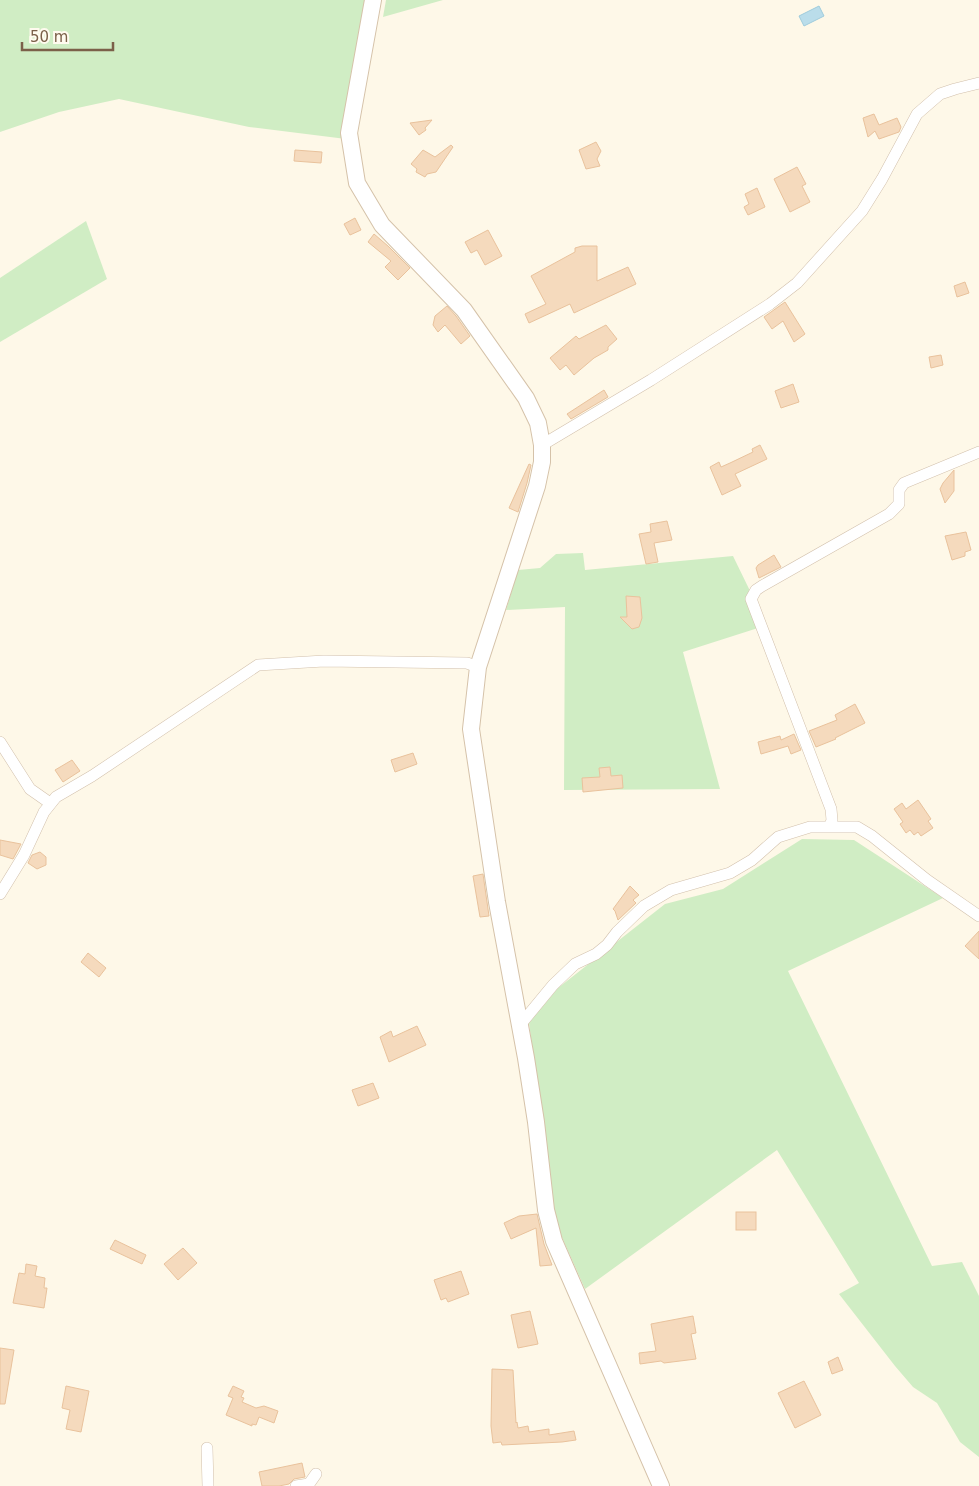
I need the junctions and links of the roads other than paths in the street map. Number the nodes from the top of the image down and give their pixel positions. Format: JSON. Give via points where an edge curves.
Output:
{"nodes":[{"id":1,"x":373,"y":0,"type":"edge"},
{"id":2,"x":979,"y":83,"type":"edge"},
{"id":3,"x":542,"y":445,"type":"junction"},
{"id":4,"x":979,"y":452,"type":"edge"},
{"id":5,"x":478,"y":667,"type":"junction"},
{"id":6,"x":0,"y":744,"type":"edge"},
{"id":7,"x":50,"y":803,"type":"junction"},
{"id":8,"x":830,"y":826,"type":"junction"},
{"id":9,"x":0,"y":894,"type":"edge"},
{"id":10,"x":979,"y":916,"type":"edge"},
{"id":11,"x":520,"y":1024,"type":"junction"},
{"id":12,"x":207,"y":1448,"type":"dead end"},
{"id":13,"x":316,"y":1474,"type":"dead end"},
{"id":14,"x":208,"y":1486,"type":"edge"},
{"id":15,"x":296,"y":1486,"type":"edge"},
{"id":16,"x":662,"y":1486,"type":"edge"}],
"edges":[{"from":1,"to":3,"type":"main road","via":[[349,133],[357,183],[382,225],[464,310],[526,398],[538,423]]},
{"from":2,"to":3,"type":"street","via":[[940,94],[917,114],[862,211],[797,283],[659,375]]},
{"from":3,"to":5,"type":"main road","via":[[536,486]]},
{"from":4,"to":8,"type":"street","via":[[904,482],[899,490],[899,504],[889,514],[753,594],[752,599],[831,809]]},
{"from":5,"to":7,"type":"street","via":[[467,663],[324,661],[258,665]]},
{"from":5,"to":11,"type":"main road","via":[[471,729],[497,902]]},
{"from":6,"to":7,"type":"street","via":[[30,789]]},
{"from":7,"to":9,"type":"street"},
{"from":8,"to":10,"type":"street","via":[[857,827],[872,836]]},
{"from":8,"to":11,"type":"street","via":[[810,827],[778,837],[752,860],[730,873],[671,890],[656,898],[617,932],[607,946],[575,964]]},
{"from":11,"to":16,"type":"main road","via":[[546,1210],[554,1241]]},
{"from":12,"to":14,"type":"street"},
{"from":13,"to":15,"type":"street","via":[[309,1484]]}]}
